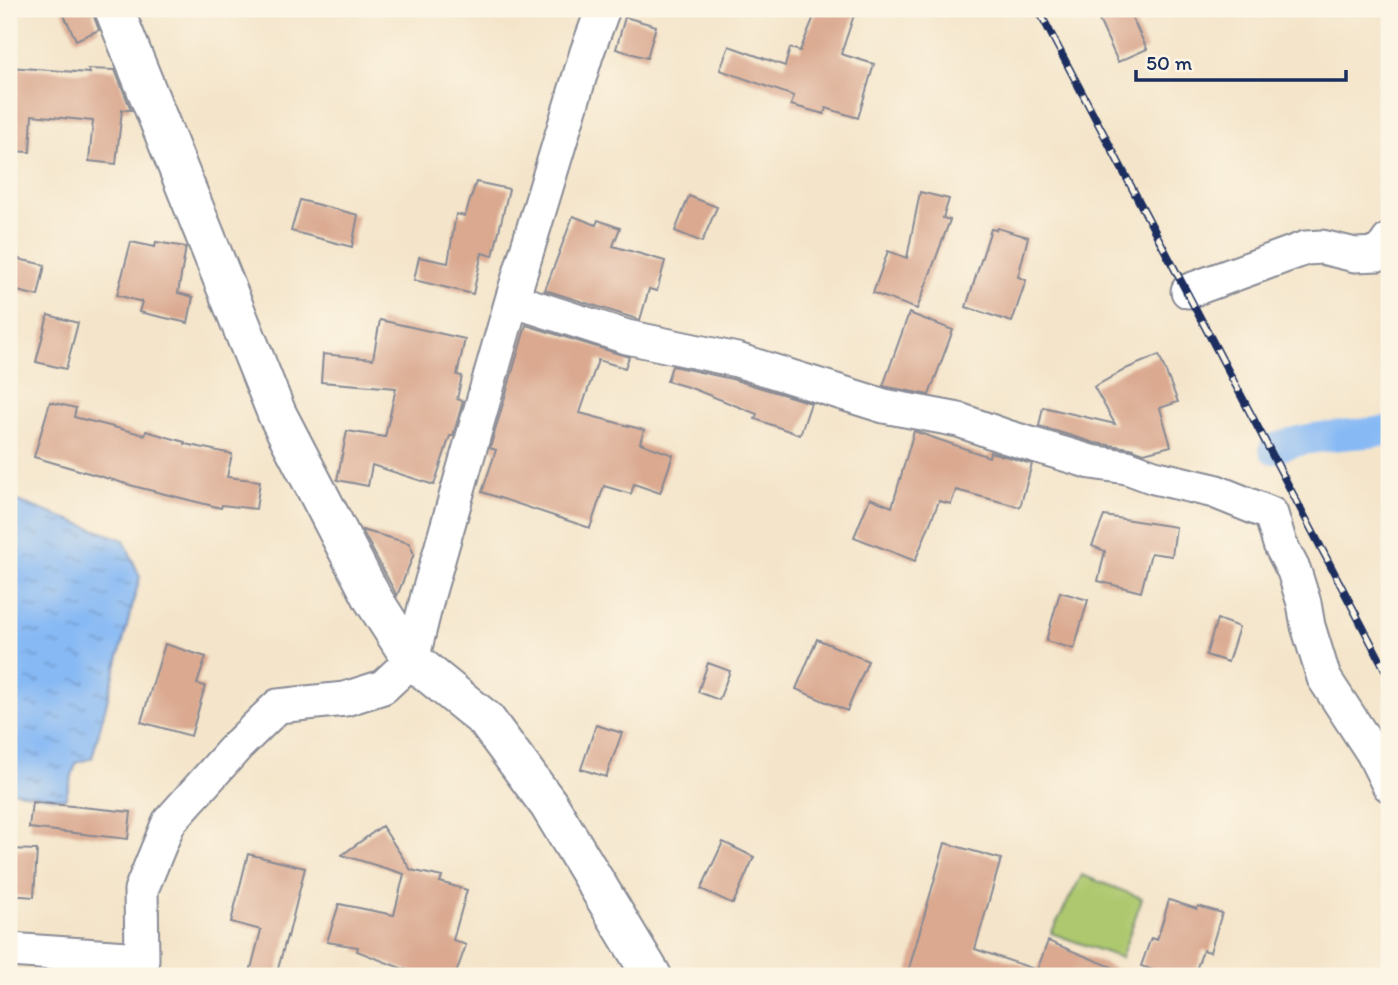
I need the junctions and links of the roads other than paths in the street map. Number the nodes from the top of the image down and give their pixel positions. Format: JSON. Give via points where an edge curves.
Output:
{"nodes":[{"id":1,"x":114,"y":9,"type":"edge"},
{"id":2,"x":603,"y":9,"type":"edge"},
{"id":3,"x":1389,"y":240,"type":"edge"},
{"id":4,"x":1188,"y":292,"type":"dead end"},
{"id":5,"x":512,"y":300,"type":"junction"},
{"id":6,"x":412,"y":660,"type":"junction"},
{"id":7,"x":1389,"y":785,"type":"edge"},
{"id":8,"x":9,"y":950,"type":"edge"},
{"id":9,"x":141,"y":968,"type":"edge"},
{"id":10,"x":652,"y":976,"type":"edge"}],
"edges":[{"from":1,"to":6,"type":"main road","via":[[277,414],[373,599]]},
{"from":2,"to":5,"type":"street"},
{"from":3,"to":4,"type":"street","via":[[1379,254],[1306,248]]},
{"from":5,"to":6,"type":"street"},
{"from":5,"to":7,"type":"street","via":[[627,337],[737,360],[884,406],[958,420],[1091,462],[1214,491],[1271,514],[1294,570],[1324,678]]},
{"from":6,"to":9,"type":"street","via":[[383,687],[345,698],[278,706],[169,822],[141,890]]},
{"from":6,"to":10,"type":"main road","via":[[486,720],[549,805]]},
{"from":8,"to":9,"type":"street"}]}
